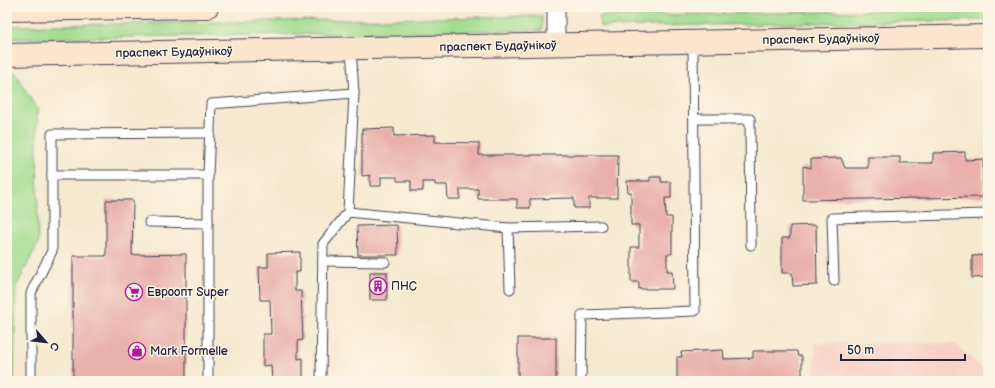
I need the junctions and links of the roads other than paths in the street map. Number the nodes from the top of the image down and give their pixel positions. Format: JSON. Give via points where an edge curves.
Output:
{"nodes":[{"id":1,"x":207,"y":7,"type":"edge"},
{"id":2,"x":556,"y":7,"type":"edge"},
{"id":3,"x":7,"y":10,"type":"edge"},
{"id":4,"x":988,"y":36,"type":"edge"},
{"id":5,"x":694,"y":42,"type":"junction"},
{"id":6,"x":556,"y":44,"type":"junction"},
{"id":7,"x":352,"y":48,"type":"junction"},
{"id":8,"x":7,"y":55,"type":"edge"},
{"id":9,"x":354,"y":93,"type":"junction"},
{"id":10,"x":694,"y":119,"type":"junction"},
{"id":11,"x":210,"y":133,"type":"junction"},
{"id":12,"x":52,"y":175,"type":"junction"},
{"id":13,"x":208,"y":175,"type":"junction"},
{"id":14,"x":348,"y":212,"type":"junction"},
{"id":15,"x":988,"y":214,"type":"edge"},
{"id":16,"x":149,"y":222,"type":"dead end"},
{"id":17,"x":208,"y":223,"type":"junction"},
{"id":18,"x":601,"y":226,"type":"dead end"},
{"id":19,"x":508,"y":228,"type":"junction"},
{"id":20,"x":751,"y":244,"type":"dead end"},
{"id":21,"x":323,"y":261,"type":"junction"},
{"id":22,"x":385,"y":262,"type":"dead end"},
{"id":23,"x":834,"y":281,"type":"dead end"},
{"id":24,"x":510,"y":289,"type":"dead end"},
{"id":25,"x":31,"y":381,"type":"edge"},
{"id":26,"x":208,"y":381,"type":"edge"},
{"id":27,"x":320,"y":381,"type":"edge"},
{"id":28,"x":581,"y":381,"type":"edge"}],
"edges":[{"from":1,"to":3,"type":"main road"},
{"from":2,"to":6,"type":"street"},
{"from":4,"to":5,"type":"main road","name":"праспект Будаўнікоў"},
{"from":5,"to":6,"type":"main road","name":"праспект Будаўнікоў"},
{"from":5,"to":10,"type":"lane"},
{"from":6,"to":7,"type":"main road","name":"праспект Будаўнікоў"},
{"from":7,"to":8,"type":"main road","name":"праспект Будаўнікоў"},
{"from":7,"to":9,"type":"lane"},
{"from":9,"to":11,"type":"lane","via":[[211,104]]},
{"from":9,"to":14,"type":"lane"},
{"from":10,"to":20,"type":"lane","via":[[750,119]]},
{"from":10,"to":28,"type":"lane","via":[[695,311],[582,316]]},
{"from":11,"to":12,"type":"lane","via":[[52,134]]},
{"from":11,"to":13,"type":"lane"},
{"from":12,"to":13,"type":"lane"},
{"from":12,"to":25,"type":"lane","via":[[52,251],[31,293]]},
{"from":13,"to":17,"type":"lane"},
{"from":14,"to":19,"type":"lane"},
{"from":14,"to":21,"type":"lane","via":[[323,244]]},
{"from":15,"to":23,"type":"lane","via":[[832,218]]},
{"from":16,"to":17,"type":"lane"},
{"from":17,"to":26,"type":"lane"},
{"from":18,"to":19,"type":"lane"},
{"from":19,"to":24,"type":"lane"},
{"from":21,"to":22,"type":"lane"},
{"from":21,"to":27,"type":"lane"}]}
